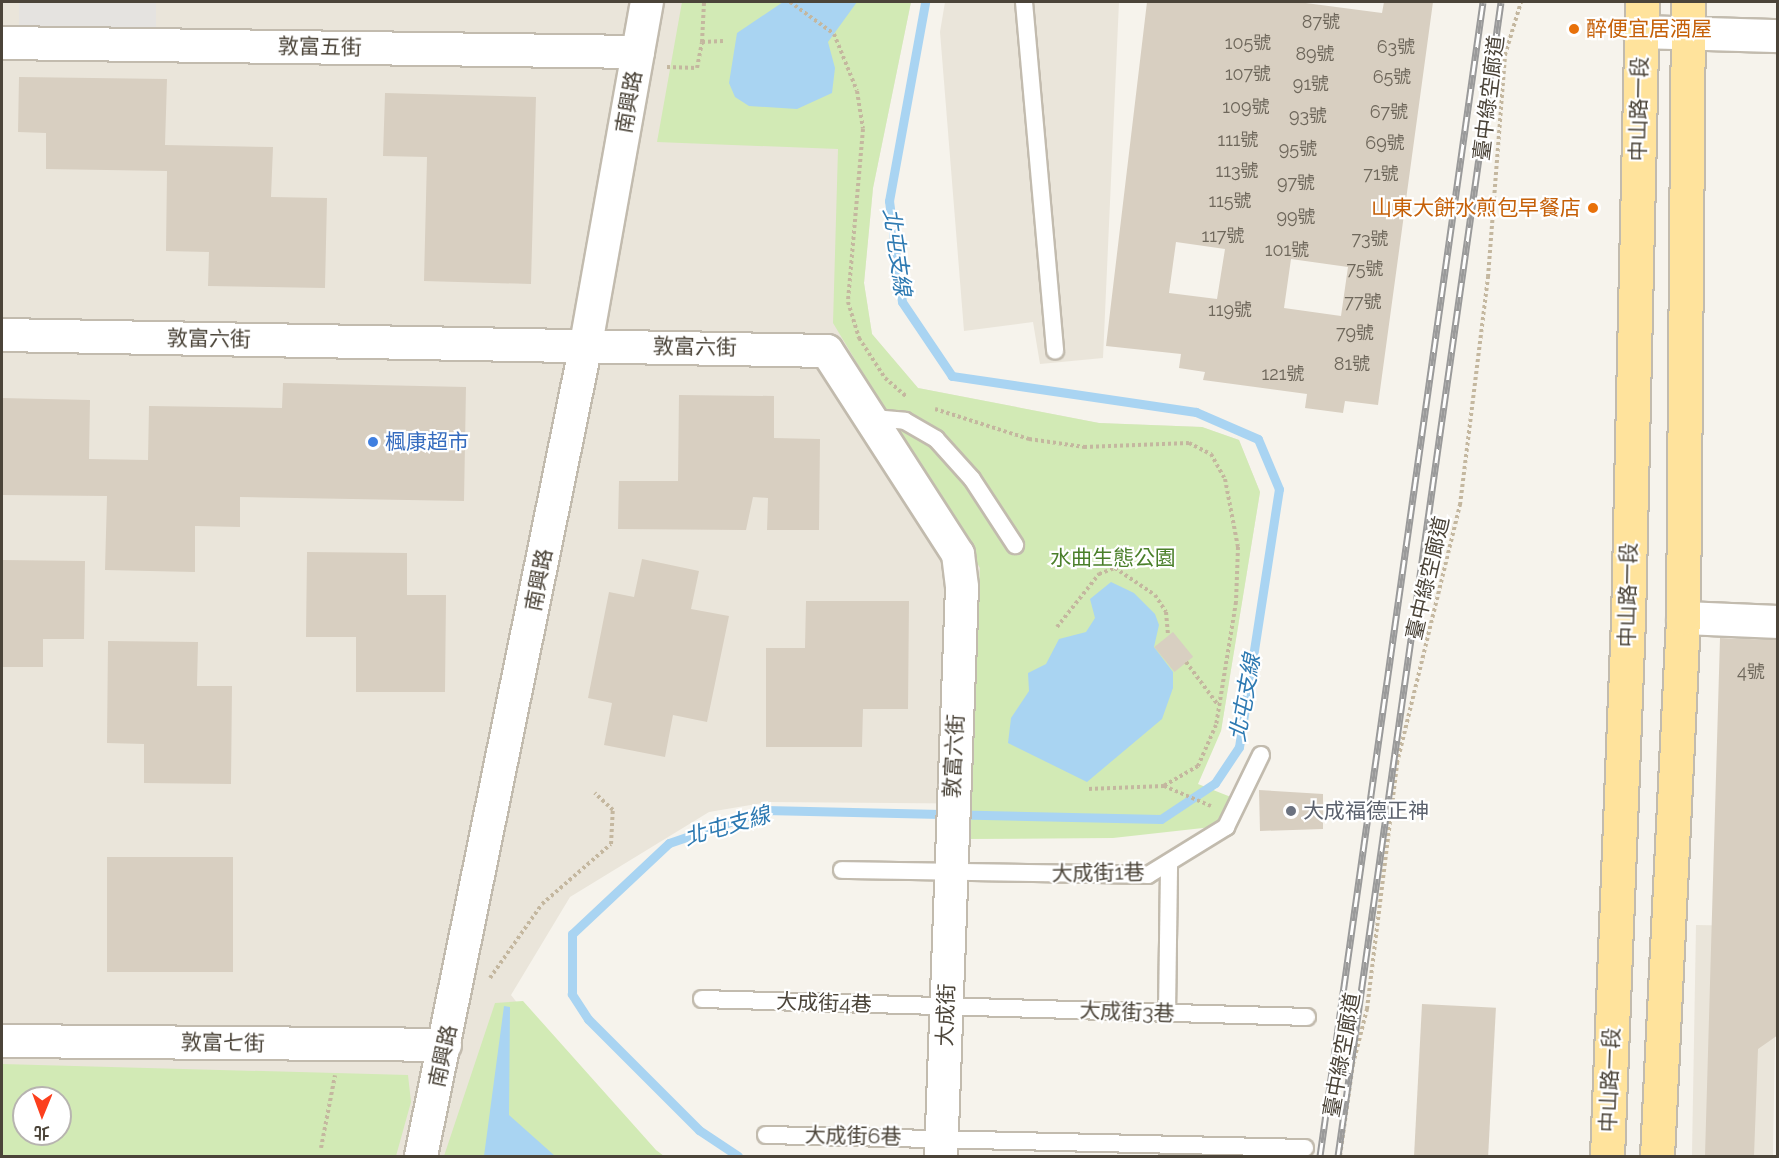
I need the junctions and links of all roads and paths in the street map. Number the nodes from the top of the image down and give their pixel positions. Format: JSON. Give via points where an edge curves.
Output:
{"nodes":[{"id":1,"x":647,"y":2,"type":"edge"},
{"id":2,"x":704,"y":2,"type":"edge"},
{"id":3,"x":790,"y":2,"type":"edge"},
{"id":4,"x":1024,"y":2,"type":"edge"},
{"id":5,"x":1521,"y":2,"type":"edge"},
{"id":6,"x":1641,"y":17,"type":"edge"},
{"id":7,"x":1686,"y":17,"type":"edge"},
{"id":8,"x":1778,"y":36,"type":"edge"},
{"id":9,"x":723,"y":41,"type":"dead end"},
{"id":10,"x":702,"y":42,"type":"junction"},
{"id":11,"x":2,"y":43,"type":"edge"},
{"id":12,"x":638,"y":52,"type":"junction"},
{"id":13,"x":667,"y":67,"type":"dead end"},
{"id":14,"x":2,"y":335,"type":"edge"},
{"id":15,"x":586,"y":345,"type":"junction"},
{"id":16,"x":1055,"y":351,"type":"dead end"},
{"id":17,"x":910,"y":398,"type":"dead end"},
{"id":18,"x":925,"y":405,"type":"dead end"},
{"id":19,"x":873,"y":418,"type":"junction"},
{"id":20,"x":1015,"y":545,"type":"dead end"},
{"id":21,"x":1683,"y":618,"type":"junction"},
{"id":22,"x":1778,"y":622,"type":"edge"},
{"id":23,"x":1057,"y":627,"type":"dead end"},
{"id":24,"x":1168,"y":636,"type":"dead end"},
{"id":25,"x":1186,"y":662,"type":"dead end"},
{"id":26,"x":1219,"y":706,"type":"junction"},
{"id":27,"x":1261,"y":755,"type":"dead end"},
{"id":28,"x":1164,"y":786,"type":"junction"},
{"id":29,"x":1087,"y":789,"type":"dead end"},
{"id":30,"x":595,"y":794,"type":"dead end"},
{"id":31,"x":1234,"y":815,"type":"junction"},
{"id":32,"x":1169,"y":866,"type":"junction"},
{"id":33,"x":842,"y":870,"type":"dead end"},
{"id":34,"x":949,"y":873,"type":"junction"},
{"id":35,"x":488,"y":983,"type":"dead end"},
{"id":36,"x":702,"y":999,"type":"dead end"},
{"id":37,"x":947,"y":1007,"type":"junction"},
{"id":38,"x":1167,"y":1013,"type":"junction"},
{"id":39,"x":1307,"y":1017,"type":"dead end"},
{"id":40,"x":2,"y":1041,"type":"edge"},
{"id":41,"x":445,"y":1045,"type":"junction"},
{"id":42,"x":336,"y":1069,"type":"dead end"},
{"id":43,"x":766,"y":1135,"type":"dead end"},
{"id":44,"x":941,"y":1147,"type":"edge"},
{"id":45,"x":321,"y":1148,"type":"dead end"},
{"id":46,"x":1305,"y":1148,"type":"dead end"},
{"id":47,"x":422,"y":1156,"type":"edge"},
{"id":48,"x":1341,"y":1156,"type":"edge"},
{"id":49,"x":1607,"y":1156,"type":"edge"},
{"id":50,"x":1657,"y":1156,"type":"edge"}],
"edges":[{"from":1,"to":12,"type":"street","name":"南興路"},
{"from":2,"to":10,"type":"path"},
{"from":3,"to":17,"type":"path","via":[[834,34],[847,61],[863,129],[848,302],[859,338],[885,378]]},
{"from":4,"to":16,"type":"lane"},
{"from":5,"to":48,"type":"path","name":"臺中綠空廊道","via":[[1505,55],[1488,277],[1460,505],[1397,763],[1367,1009],[1353,1064]]},
{"from":6,"to":7,"type":"street"},
{"from":6,"to":49,"type":"main road","name":"中山路一段","via":[[1628,620]]},
{"from":7,"to":8,"type":"street"},
{"from":7,"to":21,"type":"main road","name":"中山路一段"},
{"from":9,"to":10,"type":"path"},
{"from":10,"to":13,"type":"path","via":[[697,68]]},
{"from":11,"to":12,"type":"street","name":"敦富五街"},
{"from":12,"to":15,"type":"street","name":"南興路"},
{"from":14,"to":15,"type":"street","name":"敦富六街"},
{"from":15,"to":19,"type":"street","name":"敦富六街","via":[[827,351]]},
{"from":15,"to":41,"type":"street","name":"南興路"},
{"from":18,"to":26,"type":"path","via":[[1029,439],[1084,447],[1189,443],[1211,454],[1225,478],[1238,547],[1236,602]]},
{"from":19,"to":20,"type":"lane","via":[[905,421],[936,439],[972,479]]},
{"from":19,"to":34,"type":"street","name":"敦富六街","via":[[958,554],[962,587]]},
{"from":21,"to":22,"type":"street"},
{"from":21,"to":50,"type":"main road","name":"中山路一段"},
{"from":23,"to":24,"type":"path","via":[[1099,574],[1115,568],[1160,601]]},
{"from":25,"to":26,"type":"path"},
{"from":26,"to":28,"type":"path","via":[[1198,766]]},
{"from":27,"to":31,"type":"lane","name":"大成街1巷"},
{"from":28,"to":29,"type":"path"},
{"from":28,"to":31,"type":"path"},
{"from":30,"to":35,"type":"path","via":[[613,810],[611,844],[542,904]]},
{"from":31,"to":32,"type":"lane","name":"大成街1巷"},
{"from":32,"to":34,"type":"lane","name":"大成街1巷","via":[[1148,875]]},
{"from":32,"to":38,"type":"lane"},
{"from":33,"to":34,"type":"lane","name":"大成街1巷"},
{"from":34,"to":37,"type":"street","name":"大成街"},
{"from":36,"to":37,"type":"lane","name":"大成街4巷"},
{"from":37,"to":38,"type":"lane","name":"大成街3巷"},
{"from":37,"to":44,"type":"street","name":"大成街"},
{"from":38,"to":39,"type":"lane","name":"大成街3巷"},
{"from":40,"to":41,"type":"street","name":"敦富七街"},
{"from":41,"to":47,"type":"street","name":"南興路"},
{"from":42,"to":45,"type":"path"},
{"from":43,"to":44,"type":"lane","name":"大成街6巷"},
{"from":44,"to":46,"type":"lane","name":"大成街6巷"}]}
